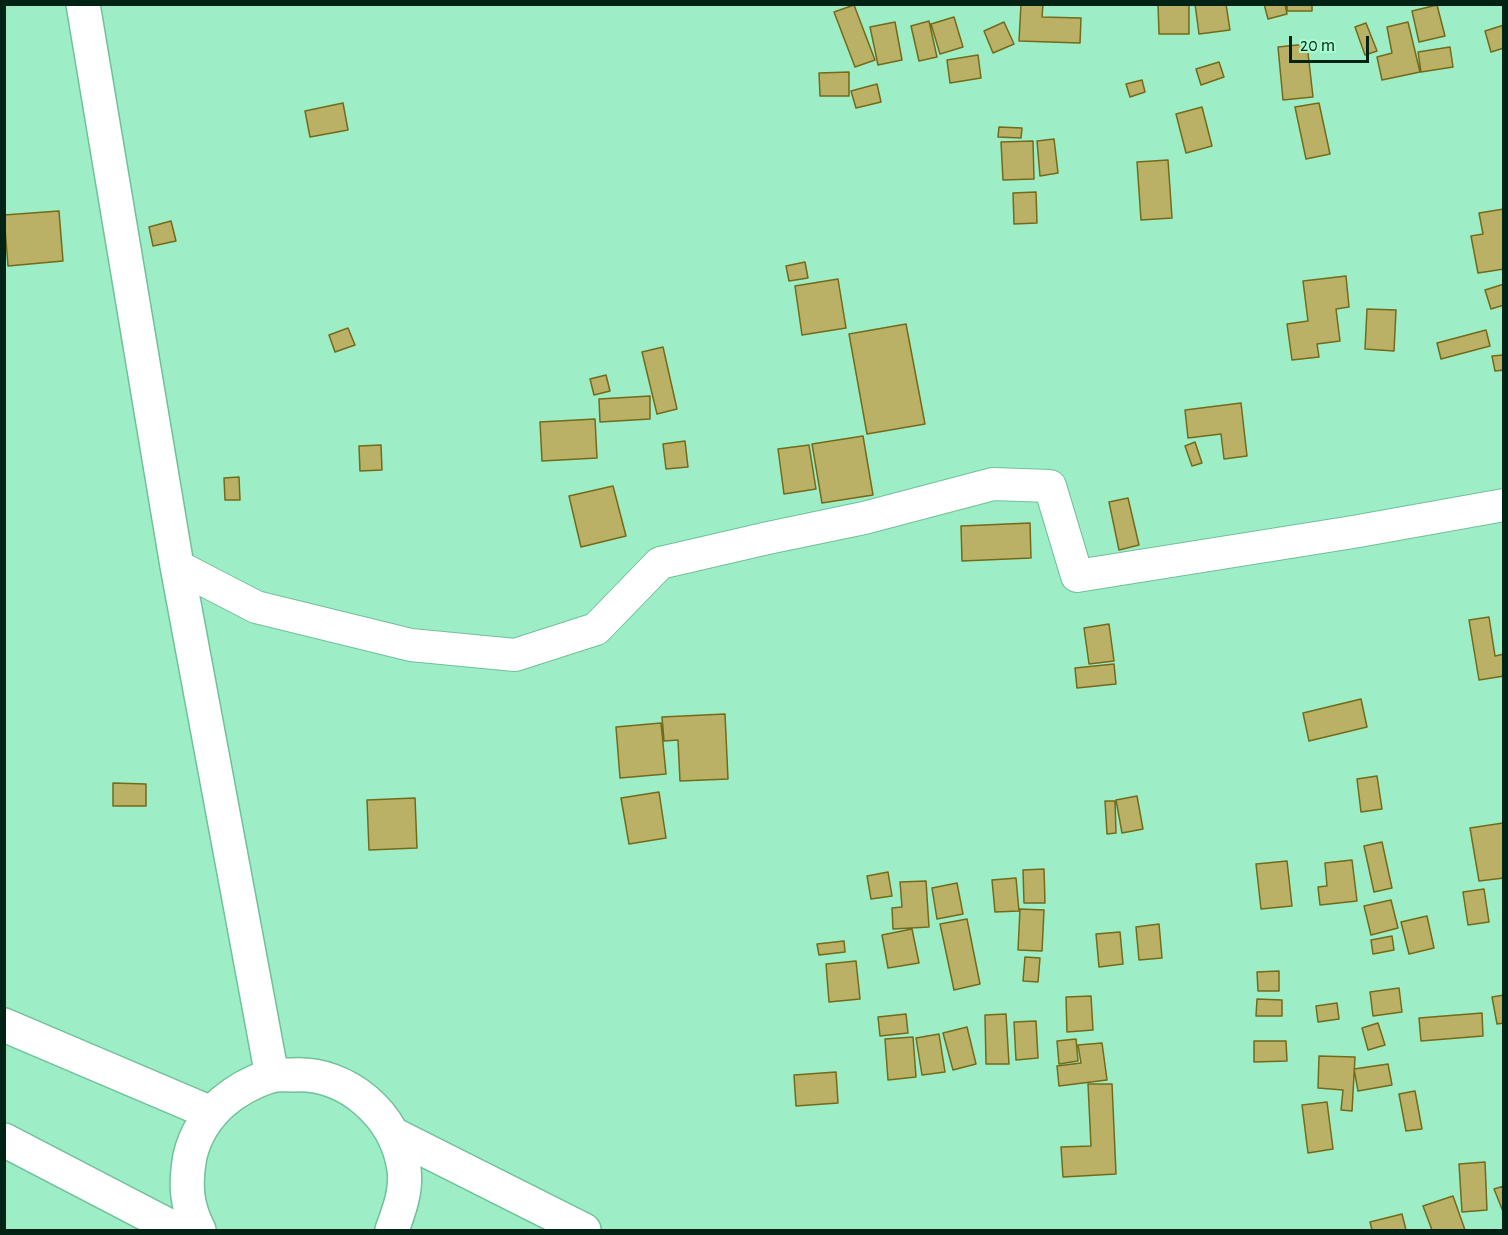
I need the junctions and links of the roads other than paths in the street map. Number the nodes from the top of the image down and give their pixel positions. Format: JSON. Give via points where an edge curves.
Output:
{"nodes":[{"id":1,"x":83,"y":4,"type":"edge"},
{"id":2,"x":1503,"y":505,"type":"edge"},
{"id":3,"x":177,"y":566,"type":"junction"},
{"id":4,"x":4,"y":1025,"type":"edge"},
{"id":5,"x":272,"y":1076,"type":"junction"},
{"id":6,"x":211,"y":1113,"type":"junction"},
{"id":7,"x":393,"y":1134,"type":"junction"},
{"id":8,"x":4,"y":1140,"type":"edge"},
{"id":9,"x":177,"y":1230,"type":"edge"},
{"id":10,"x":199,"y":1230,"type":"edge"},
{"id":11,"x":392,"y":1230,"type":"edge"},
{"id":12,"x":584,"y":1230,"type":"edge"}],
"edges":[{"from":1,"to":3,"type":"street"},
{"from":2,"to":3,"type":"street","via":[[1077,576],[1050,486],[993,484],[864,518],[660,563],[596,629],[515,655],[411,645],[256,607]]},
{"from":3,"to":5,"type":"street"},
{"from":4,"to":6,"type":"street"},
{"from":5,"to":6,"type":"street","via":[[238,1089]]},
{"from":5,"to":7,"type":"street","via":[[308,1074],[342,1084],[372,1105]]},
{"from":6,"to":10,"type":"street","via":[[193,1144],[186,1180],[191,1215]]},
{"from":7,"to":11,"type":"street","via":[[404,1169],[402,1204]]},
{"from":7,"to":12,"type":"street"},
{"from":8,"to":9,"type":"street"}]}
